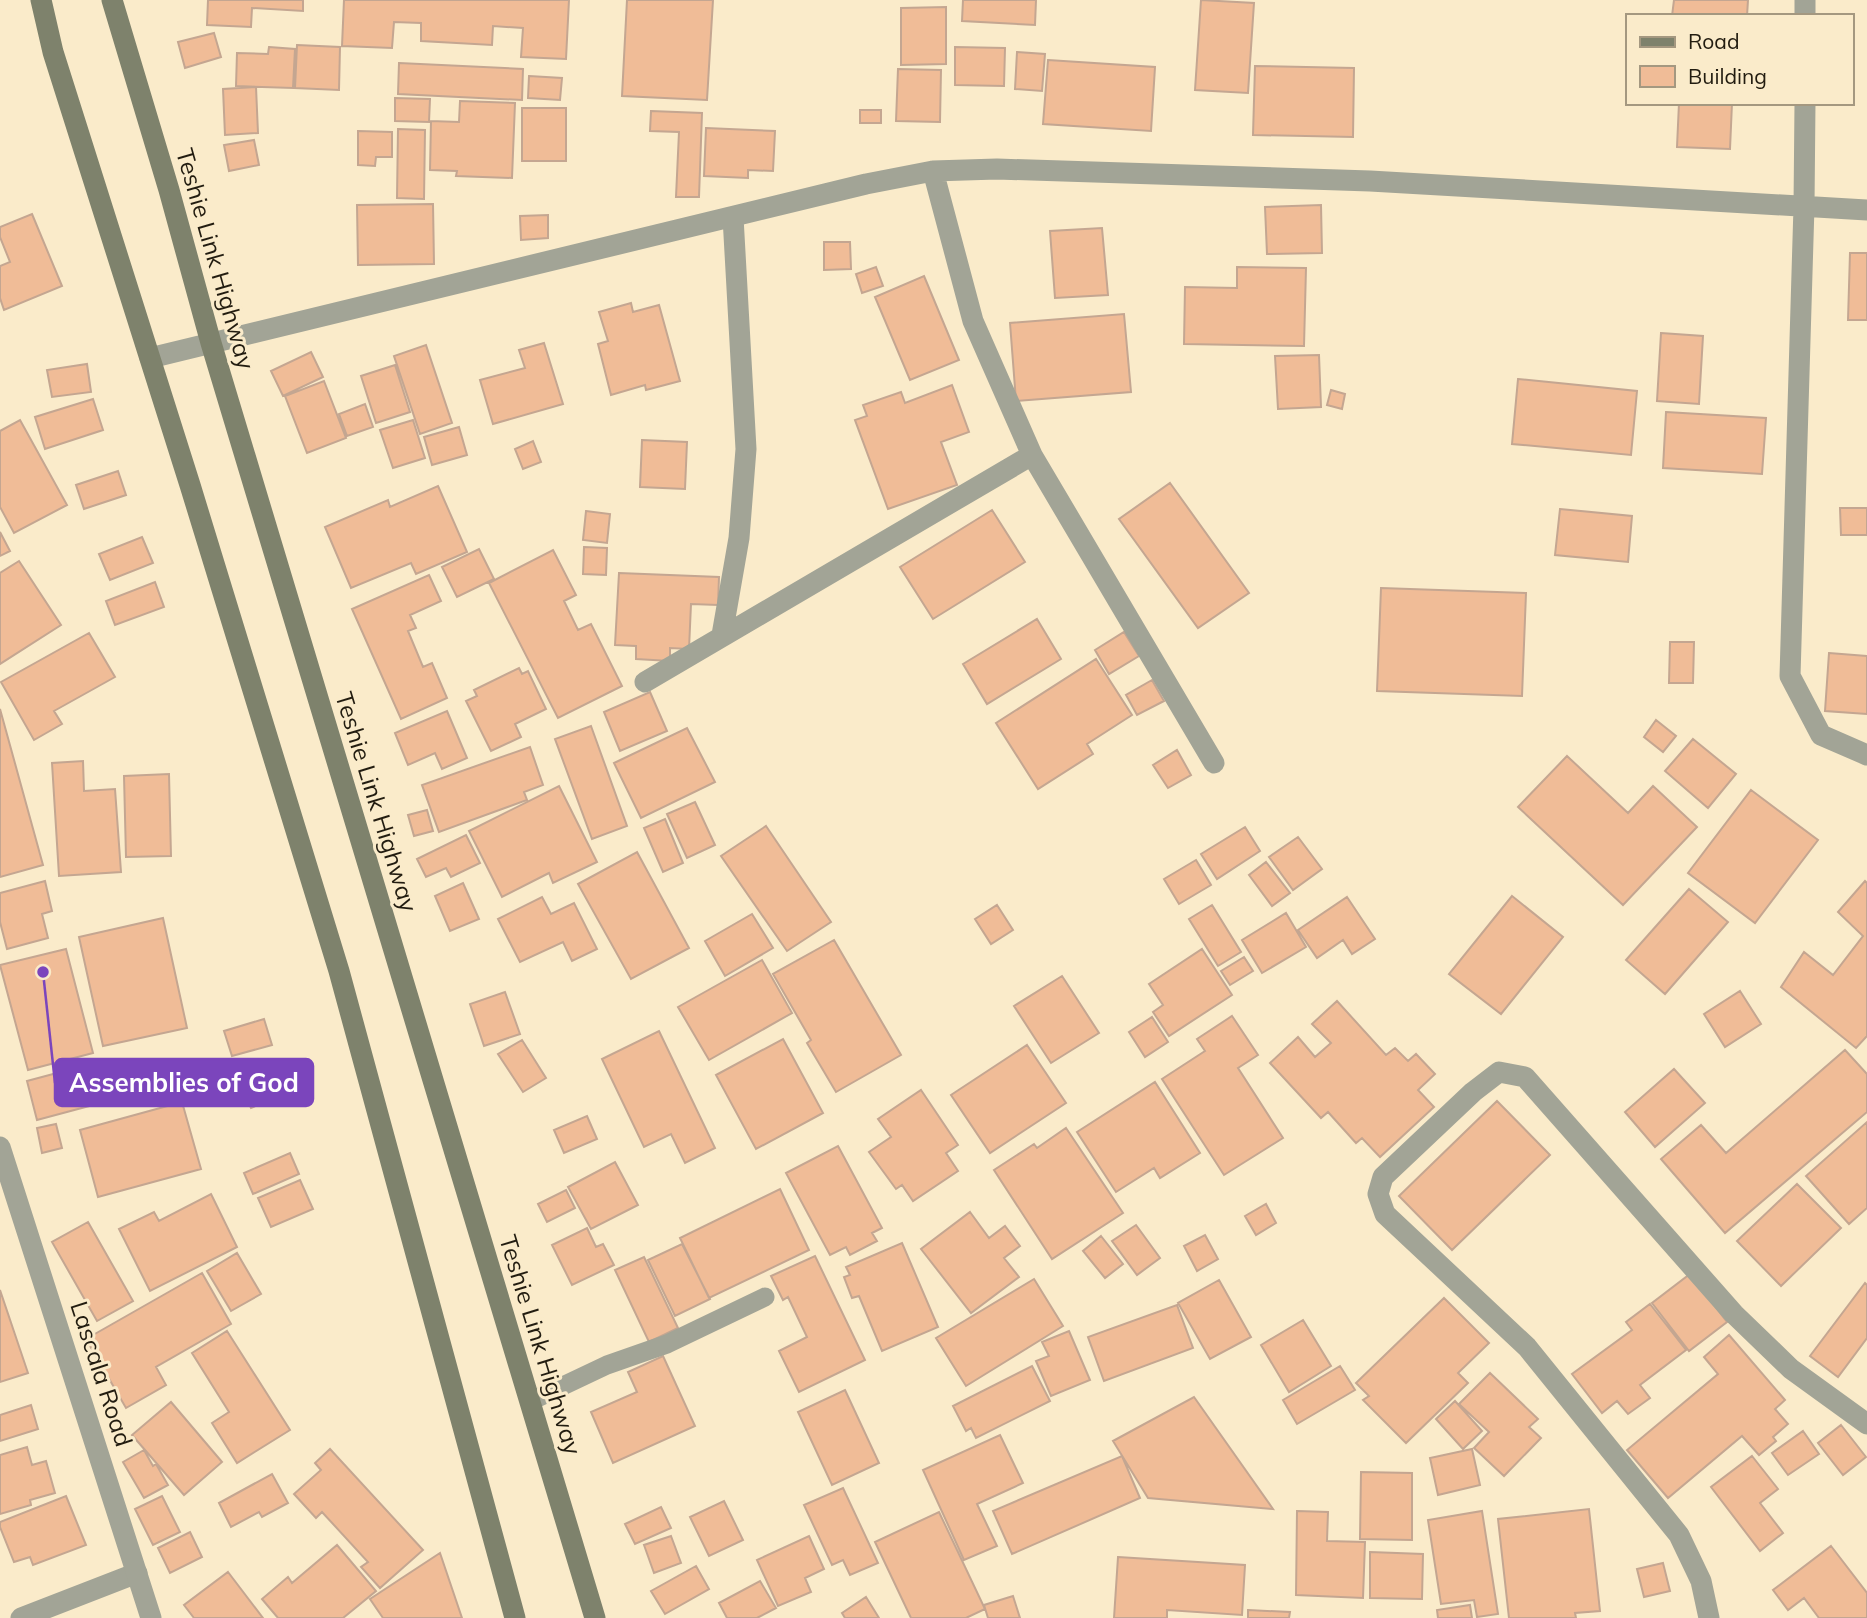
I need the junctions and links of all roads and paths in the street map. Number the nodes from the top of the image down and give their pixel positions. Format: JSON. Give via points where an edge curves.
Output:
{"nodes":[{"id":1,"x":41,"y":0,"type":"edge"},
{"id":2,"x":112,"y":0,"type":"edge"},
{"id":3,"x":1805,"y":105,"type":"edge"},
{"id":4,"x":933,"y":171,"type":"junction"},
{"id":5,"x":1804,"y":206,"type":"junction"},
{"id":6,"x":1867,"y":210,"type":"edge"},
{"id":7,"x":733,"y":216,"type":"junction"},
{"id":8,"x":211,"y":343,"type":"junction"},
{"id":9,"x":150,"y":358,"type":"junction"},
{"id":10,"x":1032,"y":455,"type":"junction"},
{"id":11,"x":722,"y":635,"type":"junction"},
{"id":12,"x":645,"y":682,"type":"dead end"},
{"id":13,"x":1867,"y":755,"type":"edge"},
{"id":14,"x":1214,"y":763,"type":"dead end"},
{"id":15,"x":0,"y":1147,"type":"edge"},
{"id":16,"x":765,"y":1297,"type":"dead end"},
{"id":17,"x":531,"y":1401,"type":"junction"},
{"id":18,"x":1867,"y":1424,"type":"edge"},
{"id":19,"x":137,"y":1573,"type":"junction"},
{"id":20,"x":22,"y":1618,"type":"edge"},
{"id":21,"x":151,"y":1618,"type":"edge"},
{"id":22,"x":515,"y":1618,"type":"edge"},
{"id":23,"x":595,"y":1618,"type":"edge"},
{"id":24,"x":1709,"y":1618,"type":"edge"}],
"edges":[{"from":1,"to":9,"type":"main road"},
{"from":2,"to":8,"type":"main road","name":"Teshie Link Highway"},
{"from":3,"to":5,"type":"street"},
{"from":4,"to":5,"type":"street","via":[[1370,181]]},
{"from":4,"to":7,"type":"street"},
{"from":4,"to":10,"type":"street","via":[[973,321]]},
{"from":5,"to":6,"type":"street"},
{"from":5,"to":13,"type":"street","via":[[1790,676],[1821,735]]},
{"from":7,"to":8,"type":"street"},
{"from":7,"to":11,"type":"street","via":[[746,449]]},
{"from":8,"to":9,"type":"street"},
{"from":8,"to":17,"type":"main road","name":"Teshie Link Highway"},
{"from":9,"to":22,"type":"main road","via":[[339,971]]},
{"from":10,"to":11,"type":"street"},
{"from":10,"to":14,"type":"street"},
{"from":11,"to":12,"type":"street"},
{"from":15,"to":19,"type":"street","name":"Lascala Road"},
{"from":16,"to":17,"type":"lane"},
{"from":17,"to":23,"type":"main road","name":"Teshie Link Highway"},
{"from":18,"to":24,"type":"street","via":[[1791,1370],[1734,1314],[1525,1077],[1499,1072],[1383,1177],[1378,1194],[1385,1214],[1527,1347],[1679,1535],[1701,1581]]},
{"from":19,"to":20,"type":"street"},
{"from":19,"to":21,"type":"street","name":"Lascala Road"}]}
